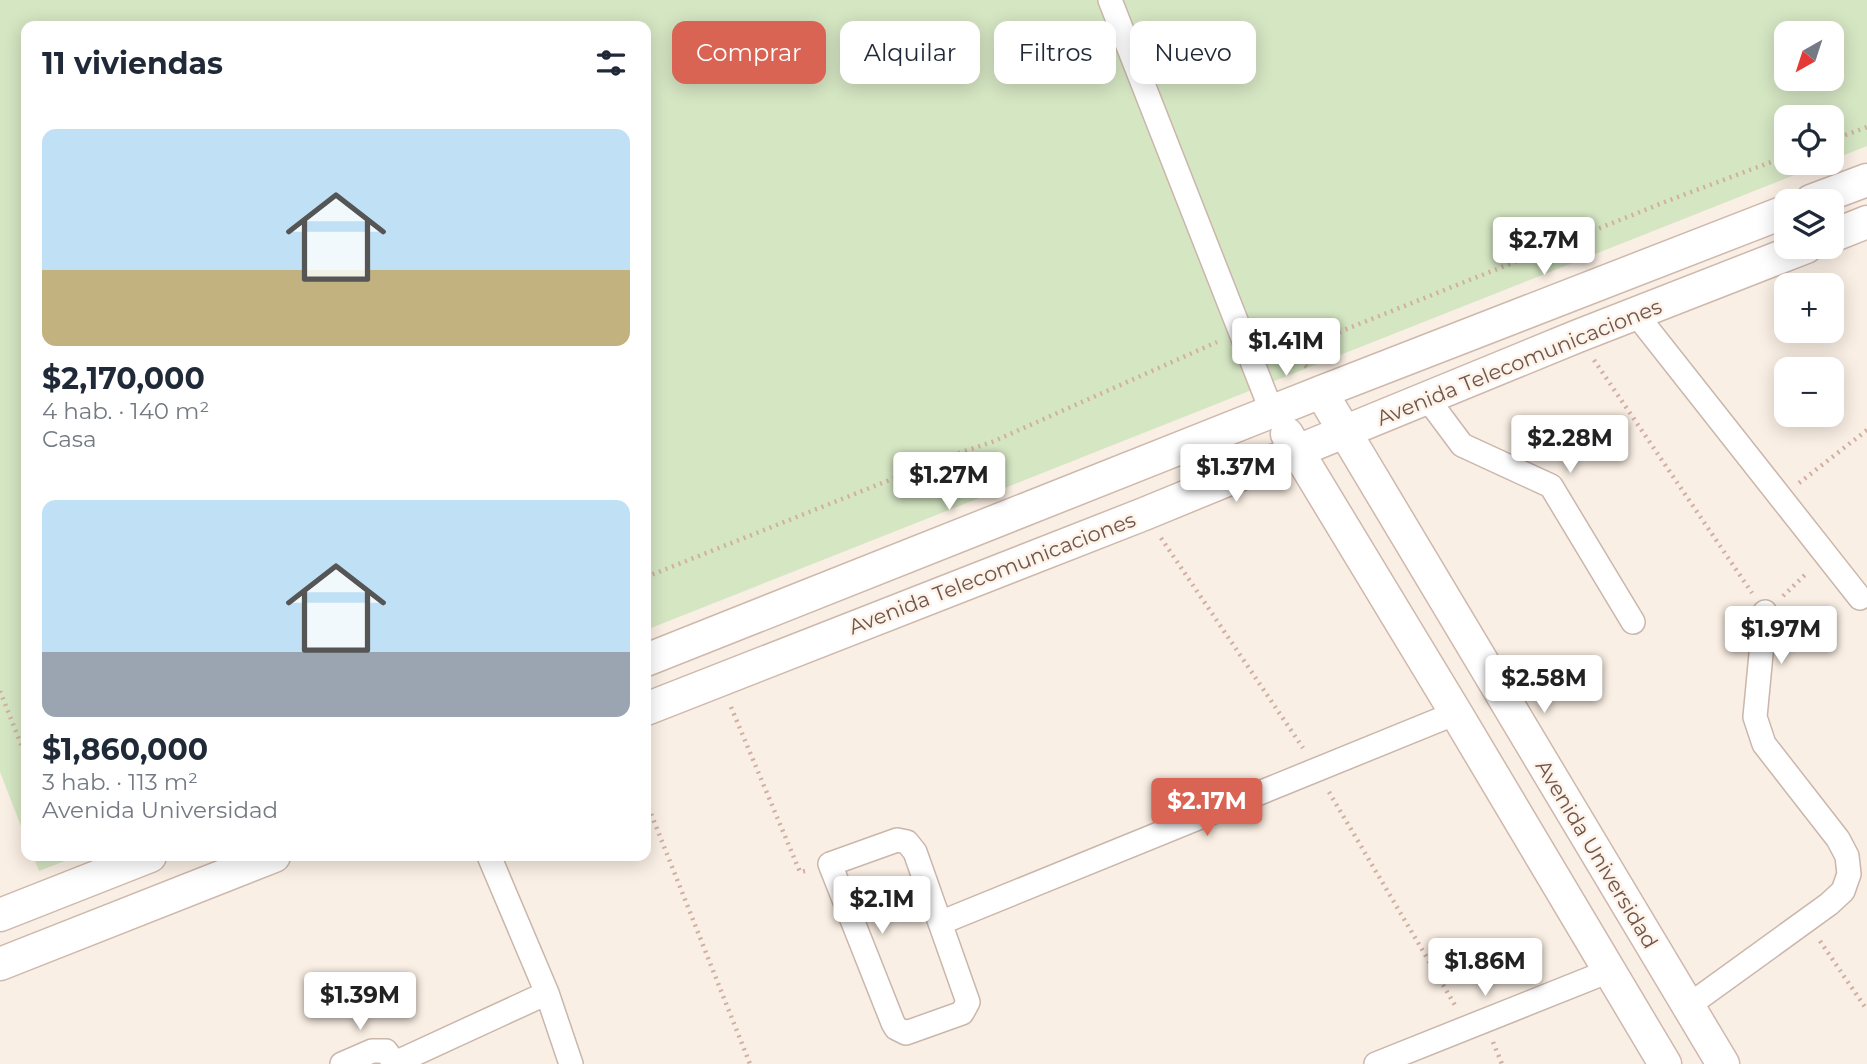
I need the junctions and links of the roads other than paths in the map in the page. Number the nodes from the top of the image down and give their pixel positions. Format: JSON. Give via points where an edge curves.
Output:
{"nodes":[{"id":1,"x":1110,"y":0,"type":"edge"},
{"id":2,"x":1867,"y":180,"type":"edge"},
{"id":3,"x":1843,"y":189,"type":"edge"},
{"id":4,"x":1774,"y":216,"type":"edge"},
{"id":5,"x":1867,"y":222,"type":"edge"},
{"id":6,"x":1844,"y":231,"type":"edge"},
{"id":7,"x":1776,"y":259,"type":"edge"},
{"id":8,"x":1636,"y":314,"type":"junction"},
{"id":9,"x":1321,"y":392,"type":"junction"},
{"id":10,"x":1427,"y":398,"type":"junction"},
{"id":11,"x":1272,"y":412,"type":"junction"},
{"id":12,"x":1345,"y":433,"type":"junction"},
{"id":13,"x":1298,"y":451,"type":"junction"},
{"id":14,"x":1860,"y":598,"type":"dead end"},
{"id":15,"x":1765,"y":612,"type":"road end"},
{"id":16,"x":1633,"y":622,"type":"dead end"},
{"id":17,"x":651,"y":658,"type":"edge"},
{"id":18,"x":651,"y":707,"type":"edge"},
{"id":19,"x":1456,"y":713,"type":"junction"},
{"id":20,"x":137,"y":861,"type":"edge"},
{"id":21,"x":261,"y":861,"type":"edge"},
{"id":22,"x":491,"y":861,"type":"edge"},
{"id":23,"x":1858,"y":868,"type":"edge"},
{"id":24,"x":0,"y":915,"type":"edge"},
{"id":25,"x":940,"y":923,"type":"junction"},
{"id":26,"x":0,"y":964,"type":"edge"},
{"id":27,"x":1609,"y":971,"type":"junction"},
{"id":28,"x":547,"y":993,"type":"junction"},
{"id":29,"x":1688,"y":1006,"type":"junction"},
{"id":30,"x":342,"y":1064,"type":"edge"},
{"id":31,"x":395,"y":1064,"type":"edge"},
{"id":32,"x":571,"y":1064,"type":"edge"},
{"id":33,"x":1376,"y":1064,"type":"edge"},
{"id":34,"x":1665,"y":1064,"type":"edge"},
{"id":35,"x":1724,"y":1064,"type":"edge"}],
"edges":[{"from":1,"to":11,"type":"street"},
{"from":2,"to":3,"type":"street"},
{"from":4,"to":9,"type":"street","name":"Avenida Telecomunicaciones"},
{"from":5,"to":6,"type":"street"},
{"from":7,"to":8,"type":"street","name":"Avenida Telecomunicaciones"},
{"from":8,"to":10,"type":"street","name":"Avenida Telecomunicaciones"},
{"from":8,"to":14,"type":"street"},
{"from":9,"to":11,"type":"street","name":"Avenida Telecomunicaciones"},
{"from":9,"to":12,"type":"street","name":"Avenida Universidad"},
{"from":10,"to":12,"type":"street","name":"Avenida Telecomunicaciones"},
{"from":10,"to":16,"type":"street","via":[[1462,445],[1551,486]]},
{"from":11,"to":13,"type":"street"},
{"from":11,"to":17,"type":"street","name":"Avenida Telecomunicaciones"},
{"from":12,"to":13,"type":"street","name":"Avenida Telecomunicaciones"},
{"from":12,"to":29,"type":"street","name":"Avenida Universidad"},
{"from":13,"to":18,"type":"street","name":"Avenida Telecomunicaciones"},
{"from":13,"to":19,"type":"street"},
{"from":15,"to":23,"type":"street","via":[[1755,717],[1765,744]]},
{"from":19,"to":25,"type":"street"},
{"from":19,"to":27,"type":"street"},
{"from":20,"to":24,"type":"street"},
{"from":21,"to":26,"type":"street"},
{"from":22,"to":28,"type":"street"},
{"from":23,"to":29,"type":"street","via":[[1829,904]]},
{"from":25,"to":25,"type":"street","via":[[915,852],[907,842],[897,840],[830,864],[893,1023],[906,1033],[967,1008]]},
{"from":27,"to":33,"type":"street"},
{"from":27,"to":34,"type":"street"},
{"from":28,"to":31,"type":"street"},
{"from":28,"to":32,"type":"street"},
{"from":29,"to":35,"type":"street","name":"Avenida Universidad"},
{"from":30,"to":31,"type":"street","via":[[378,1050],[386,1051]]}]}
